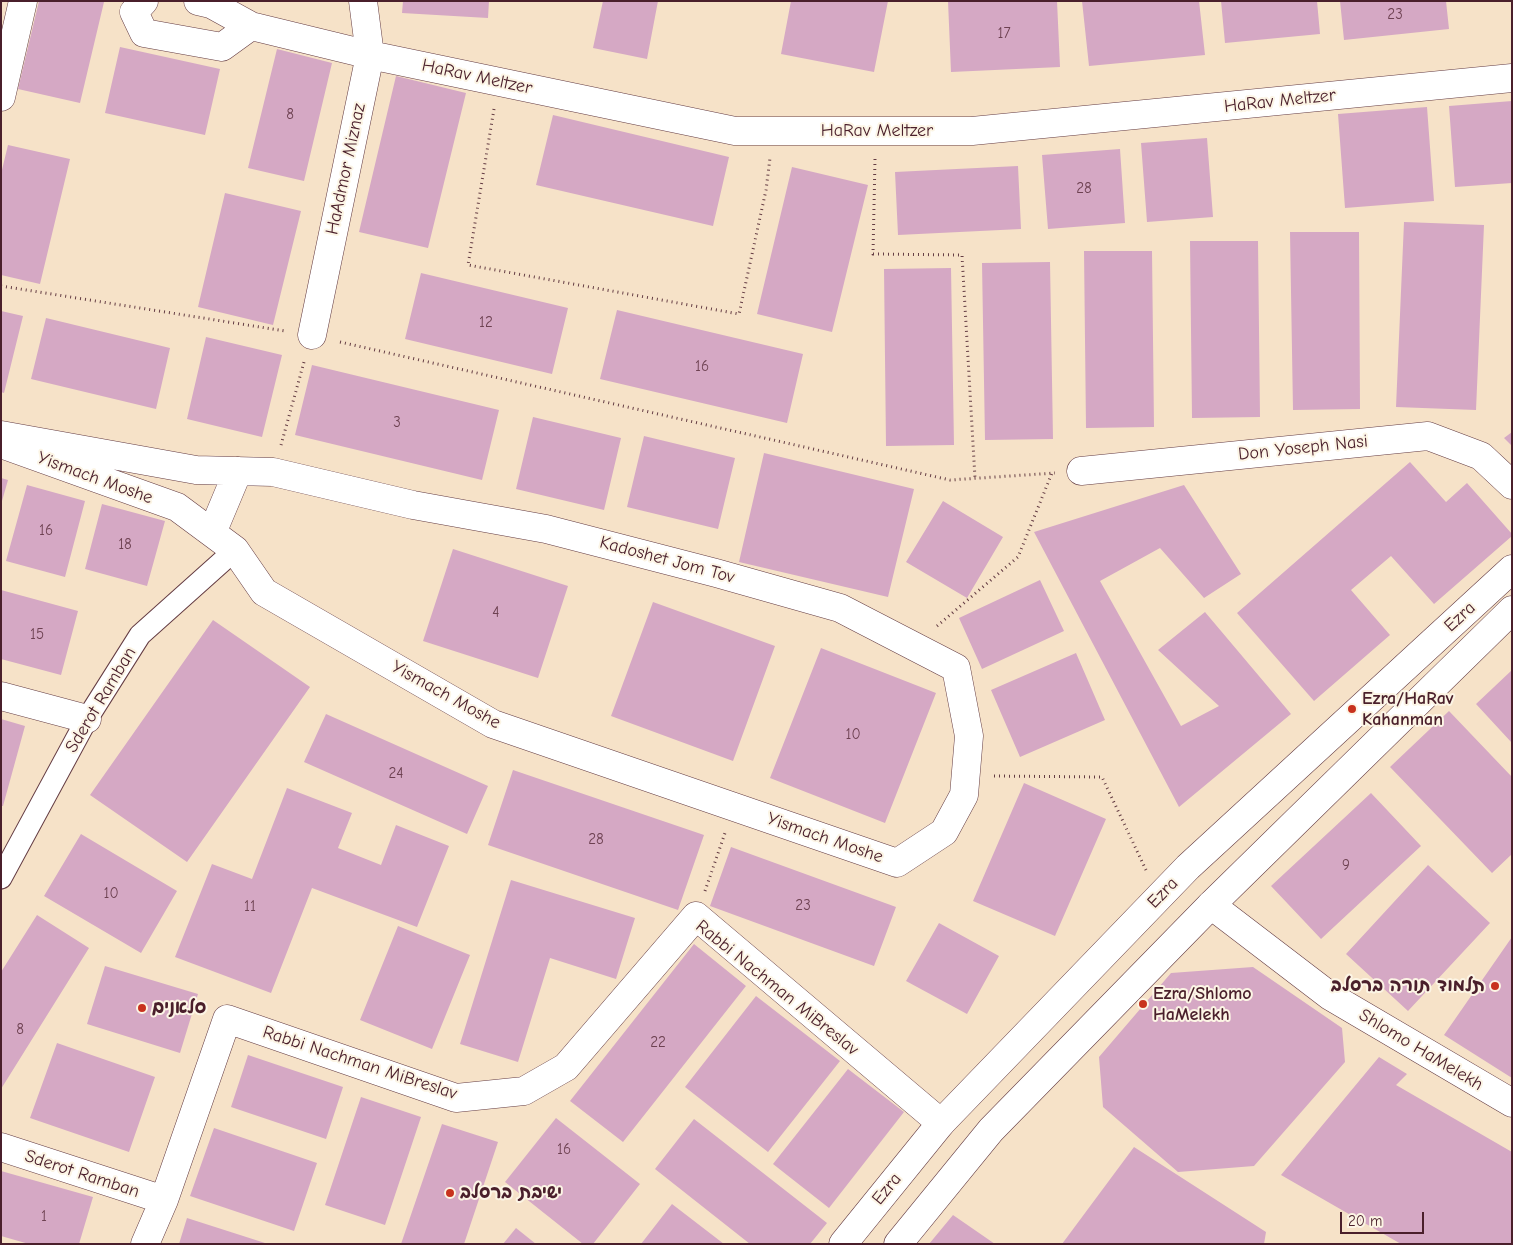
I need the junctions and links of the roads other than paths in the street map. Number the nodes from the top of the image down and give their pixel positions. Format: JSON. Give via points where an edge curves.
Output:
{"nodes":[{"id":1,"x":23,"y":1,"type":"edge"},
{"id":2,"x":144,"y":1,"type":"edge"},
{"id":3,"x":198,"y":1,"type":"edge"},
{"id":4,"x":363,"y":1,"type":"edge"},
{"id":5,"x":251,"y":26,"type":"junction"},
{"id":6,"x":370,"y":55,"type":"junction"},
{"id":7,"x":1512,"y":78,"type":"edge"},
{"id":8,"x":1,"y":97,"type":"edge"},
{"id":9,"x":312,"y":335,"type":"road end"},
{"id":10,"x":1,"y":435,"type":"edge"},
{"id":11,"x":1,"y":444,"type":"edge"},
{"id":12,"x":1080,"y":471,"type":"road end"},
{"id":13,"x":238,"y":472,"type":"junction"},
{"id":14,"x":1512,"y":485,"type":"edge"},
{"id":15,"x":212,"y":533,"type":"junction"},
{"id":16,"x":235,"y":550,"type":"junction"},
{"id":17,"x":1512,"y":569,"type":"edge"},
{"id":18,"x":1512,"y":610,"type":"edge"},
{"id":19,"x":1,"y":696,"type":"edge"},
{"id":20,"x":87,"y":720,"type":"junction"},
{"id":21,"x":965,"y":785,"type":"joint"},
{"id":22,"x":1,"y":878,"type":"edge"},
{"id":23,"x":1212,"y":905,"type":"junction"},
{"id":24,"x":1512,"y":1103,"type":"edge"},
{"id":25,"x":941,"y":1123,"type":"junction"},
{"id":26,"x":1,"y":1148,"type":"edge"},
{"id":27,"x":164,"y":1200,"type":"junction"},
{"id":28,"x":145,"y":1244,"type":"edge"},
{"id":29,"x":843,"y":1244,"type":"edge"},
{"id":30,"x":898,"y":1244,"type":"edge"}],
"edges":[{"from":1,"to":8,"type":"street"},
{"from":2,"to":5,"type":"street","via":[[134,12],[144,33],[222,47]]},
{"from":3,"to":5,"type":"street","name":"HaRav Meltzer","via":[[211,4]]},
{"from":4,"to":6,"type":"street","name":"HaAdmor Miznaz"},
{"from":5,"to":6,"type":"street","name":"HaRav Meltzer"},
{"from":6,"to":7,"type":"street","name":"HaRav Meltzer","via":[[735,131],[972,131]]},
{"from":6,"to":9,"type":"street","name":"HaAdmor Miznaz"},
{"from":10,"to":13,"type":"street","name":"Yismach Moshe","via":[[196,470]]},
{"from":11,"to":15,"type":"street","name":"Yismach Moshe","via":[[177,508]]},
{"from":12,"to":14,"type":"street","name":"Don Yoseph Nasi","via":[[1428,436],[1481,456]]},
{"from":13,"to":15,"type":"street"},
{"from":13,"to":21,"type":"street","name":"Kadoshet Jom Tov","via":[[273,472],[413,505],[546,529],[840,608],[956,668],[969,736]]},
{"from":15,"to":16,"type":"street","name":"Yismach Moshe"},
{"from":16,"to":20,"type":"street","name":"Sderot Ramban","via":[[140,635]]},
{"from":16,"to":21,"type":"street","name":"Yismach Moshe","via":[[264,592],[493,724],[897,863],[944,832]]},
{"from":17,"to":25,"type":"street","name":"Ezra","via":[[1188,867]]},
{"from":18,"to":23,"type":"street","name":"Ezra"},
{"from":19,"to":20,"type":"street"},
{"from":20,"to":22,"type":"street","name":"Sderot Ramban"},
{"from":23,"to":24,"type":"street","name":"Shlomo HaMelekh","via":[[1330,996]]},
{"from":23,"to":30,"type":"street","name":"Ezra","via":[[991,1130]]},
{"from":25,"to":27,"type":"street","name":"Rabbi Nachman MiBreslav","via":[[696,916],[566,1067],[524,1091],[456,1098],[227,1019]]},
{"from":25,"to":29,"type":"street","name":"Ezra"},
{"from":26,"to":27,"type":"street","name":"Sderot Ramban"},
{"from":27,"to":28,"type":"street","name":"Rabbi Nachman MiBreslav"}]}
